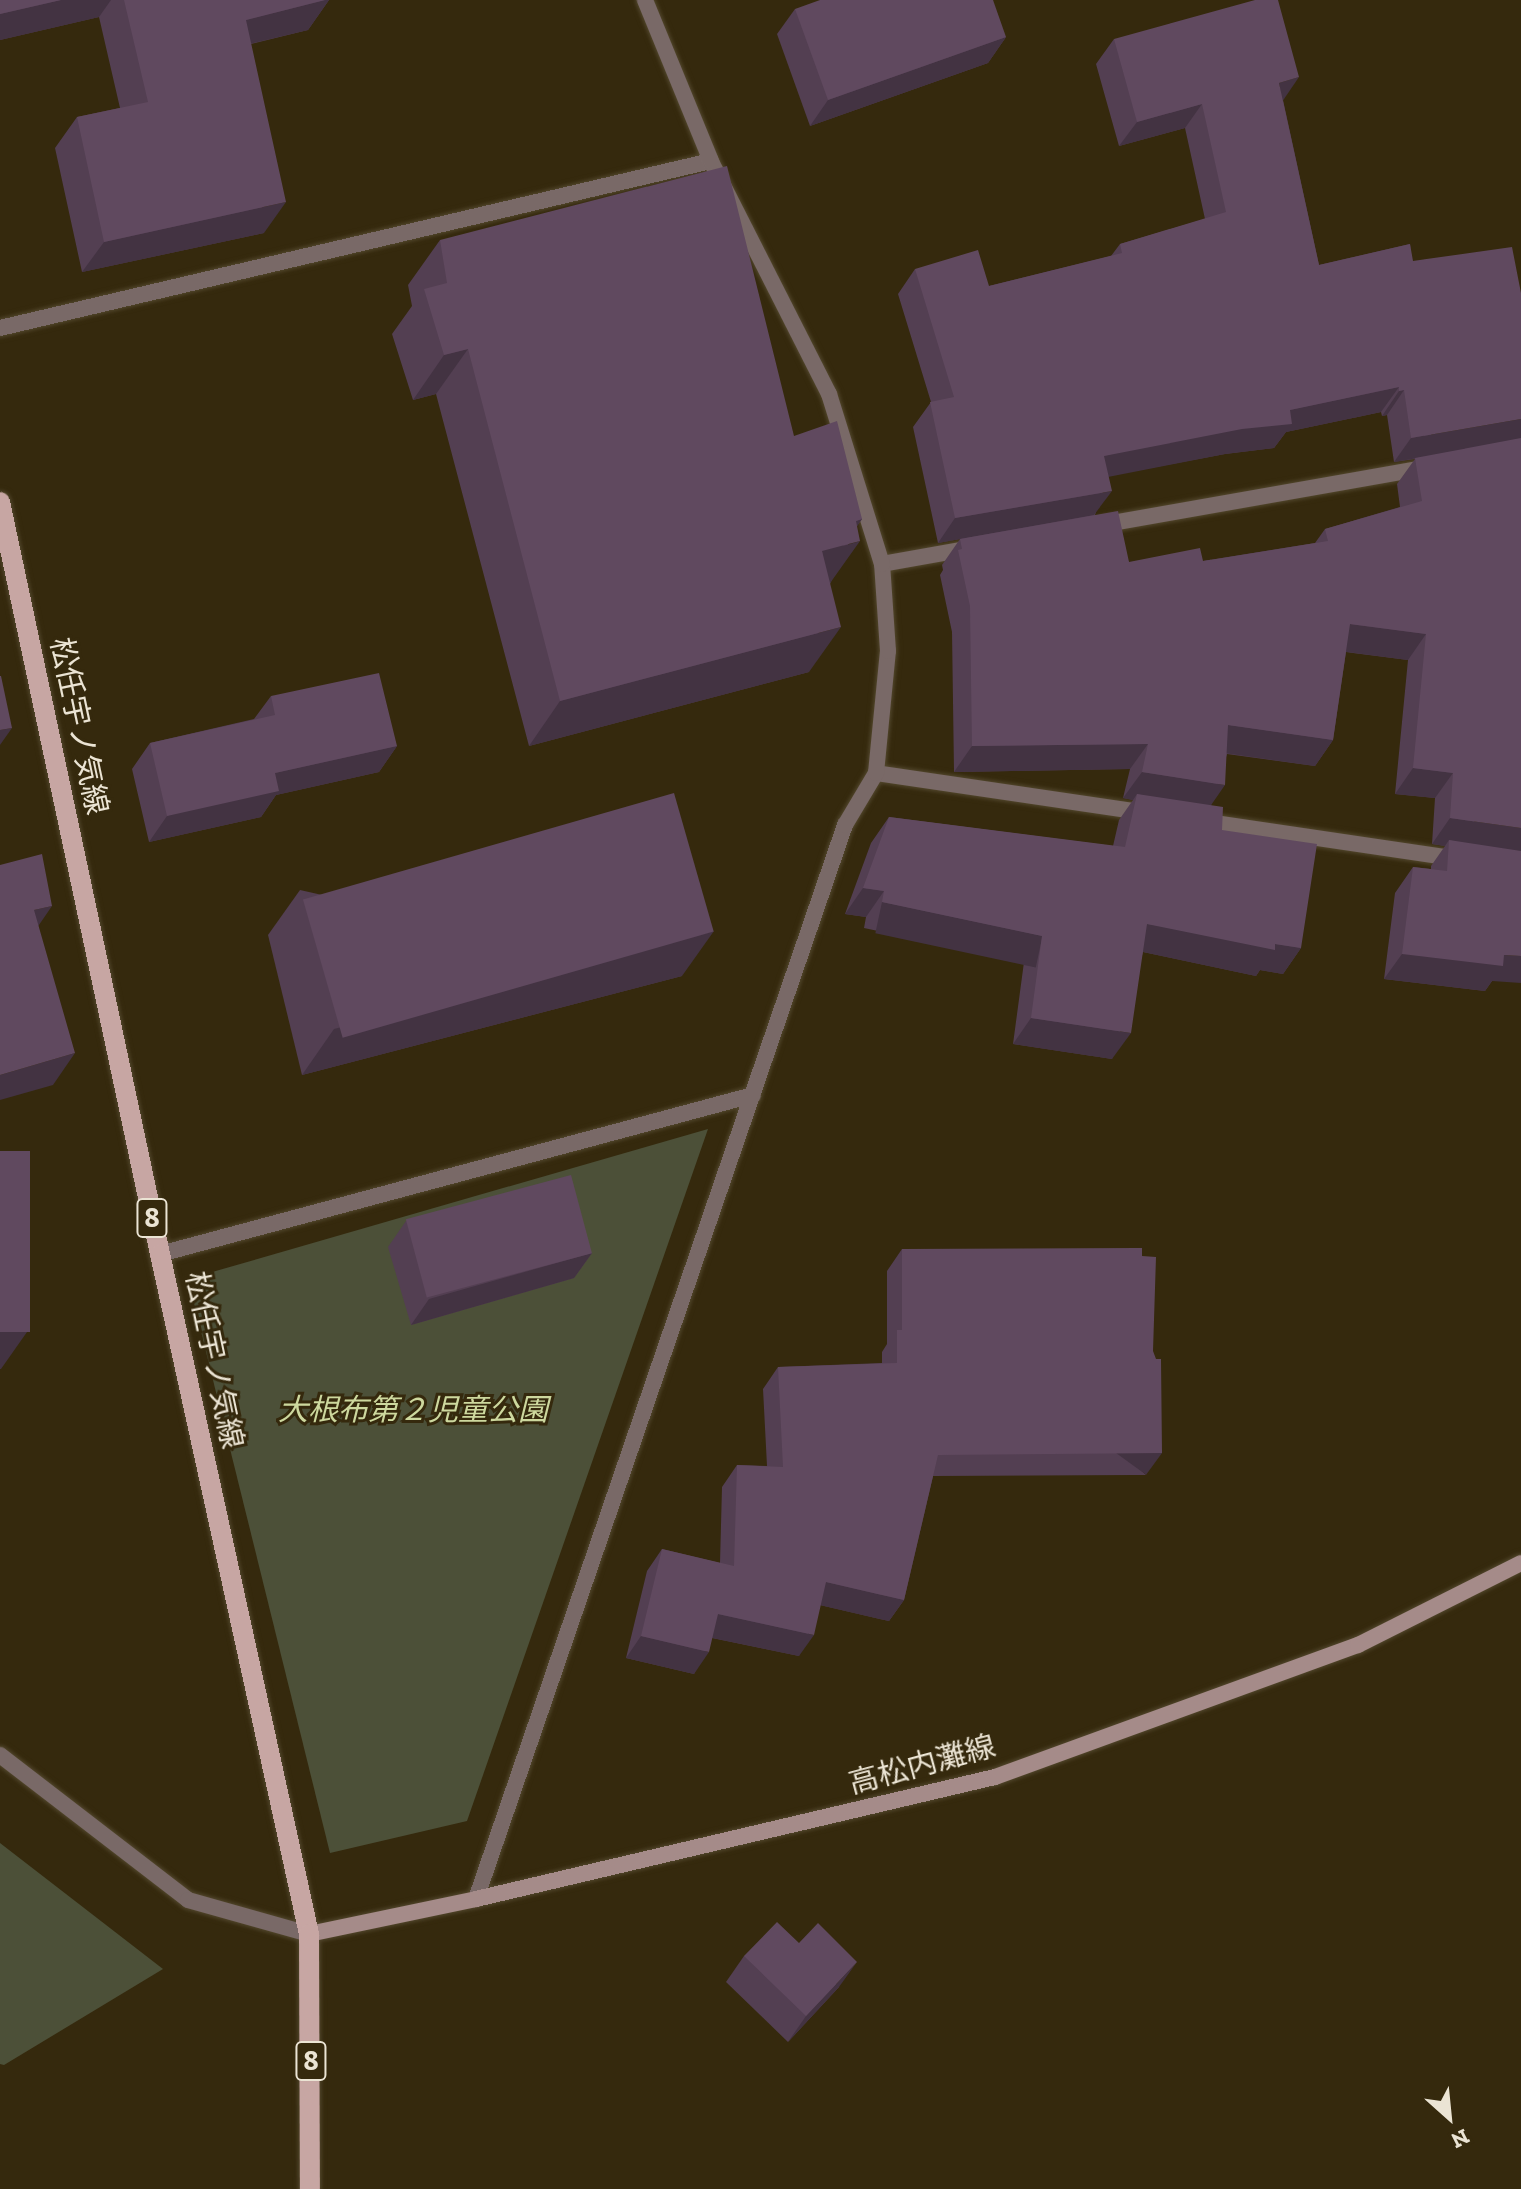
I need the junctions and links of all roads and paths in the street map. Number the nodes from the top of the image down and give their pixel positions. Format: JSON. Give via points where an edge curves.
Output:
{"nodes":[{"id":1,"x":645,"y":0,"type":"edge"},
{"id":2,"x":711,"y":161,"type":"junction"},
{"id":3,"x":0,"y":328,"type":"edge"},
{"id":4,"x":1443,"y":465,"type":"edge"},
{"id":5,"x":0,"y":502,"type":"edge"},
{"id":6,"x":1084,"y":528,"type":"edge"},
{"id":7,"x":991,"y":545,"type":"edge"},
{"id":8,"x":882,"y":564,"type":"junction"},
{"id":9,"x":876,"y":773,"type":"junction"},
{"id":10,"x":1159,"y":815,"type":"edge"},
{"id":11,"x":1191,"y":819,"type":"edge"},
{"id":12,"x":1474,"y":861,"type":"edge"},
{"id":13,"x":753,"y":1095,"type":"junction"},
{"id":14,"x":160,"y":1254,"type":"junction"},
{"id":15,"x":1521,"y":1563,"type":"edge"},
{"id":16,"x":0,"y":1755,"type":"edge"},
{"id":17,"x":476,"y":1899,"type":"junction"},
{"id":18,"x":309,"y":1934,"type":"junction"},
{"id":19,"x":310,"y":2189,"type":"edge"}],
"edges":[{"from":1,"to":2,"type":"street"},
{"from":2,"to":3,"type":"street"},
{"from":2,"to":8,"type":"street","via":[[829,394]]},
{"from":4,"to":6,"type":"street"},
{"from":5,"to":14,"type":"main road","name":"松任宇ノ気線","number":"8"},
{"from":7,"to":8,"type":"street"},
{"from":8,"to":9,"type":"street","via":[[888,651]]},
{"from":9,"to":10,"type":"street"},
{"from":9,"to":13,"type":"street","via":[[845,825]]},
{"from":11,"to":12,"type":"street"},
{"from":13,"to":14,"type":"street"},
{"from":13,"to":17,"type":"street"},
{"from":14,"to":18,"type":"main road","name":"松任宇ノ気線","number":"8"},
{"from":15,"to":17,"type":"main road","name":"高松内灘線","via":[[1358,1645],[995,1777]]},
{"from":16,"to":18,"type":"street","via":[[188,1900]]},
{"from":17,"to":18,"type":"main road","name":"高松内灘線"},
{"from":18,"to":19,"type":"main road","name":"松任宇ノ気線","number":"8"}]}
